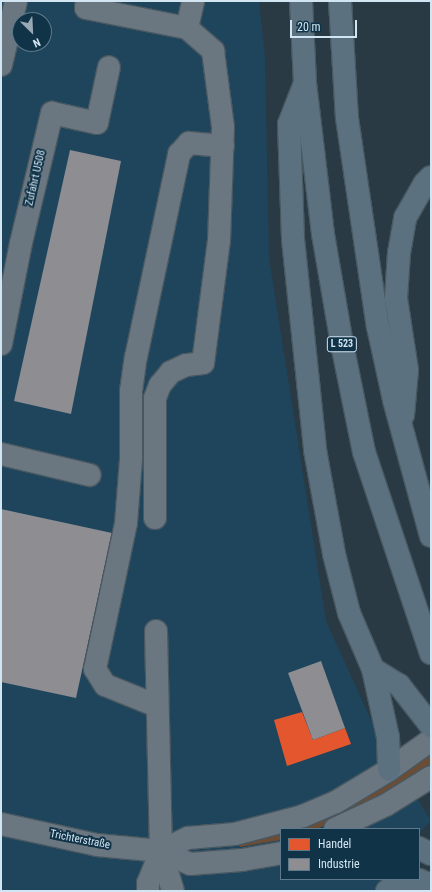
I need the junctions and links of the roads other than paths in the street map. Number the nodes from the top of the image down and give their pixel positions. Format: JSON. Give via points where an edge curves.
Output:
{"nodes":[{"id":1,"x":16,"y":1,"type":"edge"},
{"id":2,"x":87,"y":1,"type":"edge"},
{"id":3,"x":193,"y":1,"type":"edge"},
{"id":4,"x":301,"y":1,"type":"edge"},
{"id":5,"x":340,"y":1,"type":"edge"},
{"id":6,"x":134,"y":9,"type":"edge"},
{"id":7,"x":187,"y":28,"type":"junction"},
{"id":8,"x":1,"y":65,"type":"edge"},
{"id":9,"x":109,"y":67,"type":"dead end"},
{"id":10,"x":305,"y":83,"type":"junction"},
{"id":11,"x":223,"y":146,"type":"junction"},
{"id":12,"x":431,"y":176,"type":"edge"},
{"id":13,"x":1,"y":344,"type":"edge"},
{"id":14,"x":402,"y":430,"type":"junction"},
{"id":15,"x":1,"y":454,"type":"edge"},
{"id":16,"x":90,"y":475,"type":"dead end"},
{"id":17,"x":155,"y":518,"type":"dead end"},
{"id":18,"x":431,"y":536,"type":"edge"},
{"id":19,"x":156,"y":631,"type":"dead end"},
{"id":20,"x":431,"y":653,"type":"edge"},
{"id":21,"x":373,"y":669,"type":"junction"},
{"id":22,"x":157,"y":706,"type":"junction"},
{"id":23,"x":431,"y":726,"type":"edge"},
{"id":24,"x":431,"y":740,"type":"edge"},
{"id":25,"x":389,"y":770,"type":"junction"},
{"id":26,"x":431,"y":777,"type":"edge"},
{"id":27,"x":1,"y":824,"type":"edge"},
{"id":28,"x":337,"y":828,"type":"edge"},
{"id":29,"x":420,"y":848,"type":"edge"},
{"id":30,"x":161,"y":852,"type":"junction"},
{"id":31,"x":280,"y":853,"type":"edge"},
{"id":32,"x":431,"y":854,"type":"edge"},
{"id":33,"x":431,"y":885,"type":"edge"},
{"id":34,"x":148,"y":891,"type":"edge"},
{"id":35,"x":173,"y":891,"type":"edge"},
{"id":36,"x":387,"y":891,"type":"edge"}],
"edges":[{"from":1,"to":8,"type":"street"},
{"from":2,"to":6,"type":"street","via":[[86,8]]},
{"from":3,"to":7,"type":"street"},
{"from":4,"to":10,"type":"highway","number":"L 523"},
{"from":5,"to":14,"type":"highway","via":[[347,118],[362,235],[378,327]]},
{"from":6,"to":7,"type":"street"},
{"from":7,"to":11,"type":"street","via":[[213,51],[223,126]]},
{"from":9,"to":13,"type":"street","name":"Zufahrt U508","via":[[97,122],[52,113],[21,243]]},
{"from":10,"to":20,"type":"highway","number":"L 523","via":[[323,234],[360,437],[410,598]]},
{"from":10,"to":21,"type":"highway","via":[[289,124],[293,239],[315,450],[334,554],[349,613]]},
{"from":11,"to":17,"type":"street","via":[[219,240],[203,363],[186,365],[171,372],[160,385],[155,398]]},
{"from":11,"to":22,"type":"street","via":[[189,143],[179,154],[136,357],[131,391],[131,459],[126,523],[96,669],[105,685]]},
{"from":12,"to":14,"type":"highway","via":[[405,218],[399,253],[396,298],[407,370]]},
{"from":14,"to":18,"type":"highway"},
{"from":15,"to":16,"type":"street"},
{"from":19,"to":22,"type":"street"},
{"from":21,"to":23,"type":"highway","via":[[399,685]]},
{"from":21,"to":25,"type":"highway","via":[[388,738]]},
{"from":22,"to":30,"type":"street"},
{"from":24,"to":25,"type":"street"},
{"from":25,"to":30,"type":"street","via":[[336,802],[303,816],[235,834],[188,838]]},
{"from":26,"to":28,"type":"street","via":[[386,805]]},
{"from":27,"to":30,"type":"street","name":"Trichterstraße","via":[[97,845]]},
{"from":29,"to":32,"type":"highway"},
{"from":30,"to":31,"type":"street","name":"Trichterstraße","via":[[190,864],[242,860]]},
{"from":30,"to":34,"type":"street","via":[[148,883]]},
{"from":30,"to":35,"type":"street"},
{"from":33,"to":36,"type":"highway","via":[[419,880],[395,884]]}]}
